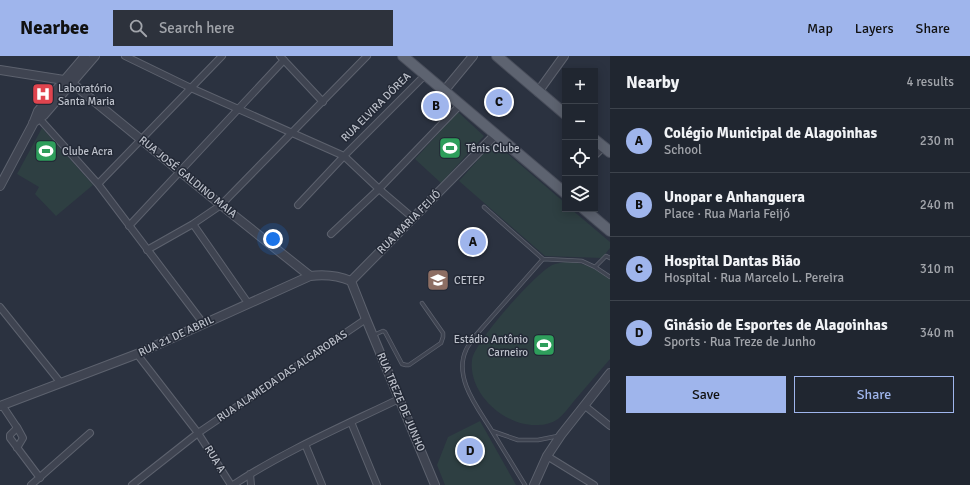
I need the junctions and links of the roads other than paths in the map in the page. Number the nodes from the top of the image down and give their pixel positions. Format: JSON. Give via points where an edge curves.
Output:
{"nodes":[{"id":1,"x":85,"y":56,"type":"edge"},
{"id":2,"x":95,"y":56,"type":"edge"},
{"id":3,"x":125,"y":56,"type":"edge"},
{"id":4,"x":222,"y":56,"type":"edge"},
{"id":5,"x":367,"y":56,"type":"edge"},
{"id":6,"x":473,"y":56,"type":"edge"},
{"id":7,"x":497,"y":56,"type":"edge"},
{"id":8,"x":564,"y":56,"type":"edge"},
{"id":9,"x":405,"y":57,"type":"edge"},
{"id":10,"x":282,"y":58,"type":"edge"},
{"id":11,"x":0,"y":70,"type":"edge"},
{"id":12,"x":425,"y":75,"type":"junction"},
{"id":13,"x":68,"y":81,"type":"junction"},
{"id":14,"x":191,"y":88,"type":"junction"},
{"id":15,"x":444,"y":91,"type":"junction"},
{"id":16,"x":538,"y":92,"type":"junction"},
{"id":17,"x":323,"y":102,"type":"junction"},
{"id":18,"x":460,"y":105,"type":"junction"},
{"id":19,"x":238,"y":108,"type":"junction"},
{"id":20,"x":562,"y":112,"type":"edge"},
{"id":21,"x":38,"y":117,"type":"junction"},
{"id":22,"x":293,"y":132,"type":"junction"},
{"id":23,"x":496,"y":134,"type":"junction"},
{"id":24,"x":142,"y":140,"type":"junction"},
{"id":25,"x":344,"y":156,"type":"junction"},
{"id":26,"x":180,"y":171,"type":"junction"},
{"id":27,"x":98,"y":184,"type":"junction"},
{"id":28,"x":0,"y":186,"type":"edge"},
{"id":29,"x":378,"y":189,"type":"junction"},
{"id":30,"x":562,"y":189,"type":"edge"},
{"id":31,"x":221,"y":205,"type":"junction"},
{"id":32,"x":298,"y":205,"type":"dead end"},
{"id":33,"x":484,"y":207,"type":"dead end"},
{"id":34,"x":588,"y":212,"type":"edge"},
{"id":35,"x":413,"y":218,"type":"junction"},
{"id":36,"x":193,"y":224,"type":"junction"},
{"id":37,"x":128,"y":226,"type":"junction"},
{"id":38,"x":610,"y":231,"type":"edge"},
{"id":39,"x":331,"y":234,"type":"dead end"},
{"id":40,"x":147,"y":250,"type":"junction"},
{"id":41,"x":610,"y":258,"type":"edge"},
{"id":42,"x":543,"y":259,"type":"junction"},
{"id":43,"x":595,"y":267,"type":"junction"},
{"id":44,"x":310,"y":276,"type":"junction"},
{"id":45,"x":609,"y":276,"type":"edge"},
{"id":46,"x":351,"y":281,"type":"junction"},
{"id":47,"x":248,"y":303,"type":"junction"},
{"id":48,"x":422,"y":303,"type":"dead end"},
{"id":49,"x":0,"y":307,"type":"edge"},
{"id":50,"x":366,"y":319,"type":"junction"},
{"id":51,"x":203,"y":323,"type":"junction"},
{"id":52,"x":373,"y":336,"type":"junction"},
{"id":53,"x":137,"y":354,"type":"junction"},
{"id":54,"x":610,"y":373,"type":"edge"},
{"id":55,"x":60,"y":382,"type":"junction"},
{"id":56,"x":400,"y":399,"type":"junction"},
{"id":57,"x":1,"y":405,"type":"edge"},
{"id":58,"x":585,"y":406,"type":"junction"},
{"id":59,"x":351,"y":422,"type":"junction"},
{"id":60,"x":610,"y":426,"type":"edge"},
{"id":61,"x":16,"y":427,"type":"junction"},
{"id":62,"x":492,"y":431,"type":"junction"},
{"id":63,"x":90,"y":433,"type":"dead end"},
{"id":64,"x":198,"y":433,"type":"junction"},
{"id":65,"x":561,"y":435,"type":"junction"},
{"id":66,"x":305,"y":444,"type":"junction"},
{"id":67,"x":17,"y":448,"type":"junction"},
{"id":68,"x":547,"y":456,"type":"junction"},
{"id":69,"x":250,"y":474,"type":"junction"},
{"id":70,"x":40,"y":478,"type":"junction"},
{"id":71,"x":31,"y":485,"type":"edge"},
{"id":72,"x":132,"y":485,"type":"edge"},
{"id":73,"x":232,"y":485,"type":"edge"},
{"id":74,"x":251,"y":485,"type":"edge"},
{"id":75,"x":322,"y":485,"type":"edge"},
{"id":76,"x":377,"y":485,"type":"edge"},
{"id":77,"x":435,"y":485,"type":"edge"},
{"id":78,"x":525,"y":485,"type":"edge"},
{"id":79,"x":534,"y":485,"type":"edge"},
{"id":80,"x":594,"y":485,"type":"edge"}],
"edges":[{"from":1,"to":13,"type":"street"},
{"from":2,"to":13,"type":"street"},
{"from":3,"to":14,"type":"street"},
{"from":4,"to":14,"type":"street"},
{"from":5,"to":17,"type":"street"},
{"from":6,"to":15,"type":"street"},
{"from":7,"to":16,"type":"main road"},
{"from":8,"to":16,"type":"street"},
{"from":9,"to":12,"type":"main road","name":"RUA ELVIRA DÓREA"},
{"from":10,"to":17,"type":"street"},
{"from":10,"to":19,"type":"street"},
{"from":11,"to":13,"type":"street"},
{"from":12,"to":15,"type":"main road","name":"RUA ELVIRA DÓREA"},
{"from":12,"to":25,"type":"street","name":"RUA ELVIRA DÓREA"},
{"from":13,"to":21,"type":"street"},
{"from":13,"to":24,"type":"street","name":"RUA JOSÉ GALDINO MAIA"},
{"from":14,"to":19,"type":"street"},
{"from":14,"to":24,"type":"street"},
{"from":15,"to":18,"type":"main road","name":"RUA ELVIRA DÓREA"},
{"from":16,"to":20,"type":"main road"},
{"from":17,"to":22,"type":"street"},
{"from":18,"to":23,"type":"main road","name":"RUA ELVIRA DÓREA"},
{"from":18,"to":29,"type":"street"},
{"from":19,"to":22,"type":"street"},
{"from":19,"to":26,"type":"street"},
{"from":21,"to":27,"type":"street"},
{"from":21,"to":28,"type":"street"},
{"from":22,"to":25,"type":"street"},
{"from":22,"to":31,"type":"street"},
{"from":23,"to":30,"type":"main road","name":"RUA ELVIRA DÓREA"},
{"from":23,"to":35,"type":"street","name":"RUA MARIA FEIJÓ"},
{"from":24,"to":26,"type":"street","name":"RUA JOSÉ GALDINO MAIA"},
{"from":24,"to":27,"type":"street"},
{"from":25,"to":29,"type":"street"},
{"from":25,"to":32,"type":"street","name":"RUA ELVIRA DÓREA"},
{"from":26,"to":31,"type":"street","name":"RUA JOSÉ GALDINO MAIA"},
{"from":26,"to":37,"type":"street"},
{"from":27,"to":37,"type":"street"},
{"from":29,"to":35,"type":"street"},
{"from":29,"to":39,"type":"street"},
{"from":31,"to":36,"type":"street"},
{"from":31,"to":44,"type":"street","name":"RUA JOSÉ GALDINO MAIA"},
{"from":33,"to":42,"type":"lane"},
{"from":34,"to":38,"type":"main road"},
{"from":35,"to":46,"type":"street","name":"RUA MARIA FEIJÓ"},
{"from":36,"to":40,"type":"street"},
{"from":36,"to":47,"type":"street"},
{"from":37,"to":40,"type":"street"},
{"from":40,"to":51,"type":"street"},
{"from":41,"to":43,"type":"lane","via":[[606,256]]},
{"from":42,"to":43,"type":"lane","via":[[582,261]]},
{"from":42,"to":62,"type":"lane","via":[[475,336],[466,350],[464,380],[471,397]]},
{"from":43,"to":45,"type":"lane"},
{"from":44,"to":46,"type":"street","name":"RUA 21 DE ABRIL","via":[[340,276]]},
{"from":44,"to":47,"type":"street","name":"RUA 21 DE ABRIL"},
{"from":46,"to":50,"type":"street"},
{"from":47,"to":51,"type":"street","name":"RUA 21 DE ABRIL"},
{"from":48,"to":52,"type":"lane","via":[[443,337],[441,343],[410,364],[402,364],[385,332]]},
{"from":49,"to":55,"type":"street"},
{"from":50,"to":52,"type":"street","name":"RUA TREZE DE JUNHO"},
{"from":50,"to":64,"type":"street","name":"RUA ALAMEDA DAS ALGAROBAS"},
{"from":51,"to":53,"type":"street","name":"RUA 21 DE ABRIL"},
{"from":52,"to":56,"type":"street","name":"RUA TREZE DE JUNHO"},
{"from":53,"to":55,"type":"street","name":"RUA 21 DE ABRIL"},
{"from":53,"to":64,"type":"street","name":"RUA A"},
{"from":54,"to":58,"type":"street"},
{"from":55,"to":57,"type":"street","name":"RUA 21 DE ABRIL"},
{"from":56,"to":59,"type":"street"},
{"from":56,"to":77,"type":"street","name":"RUA TREZE DE JUNHO"},
{"from":57,"to":61,"type":"street"},
{"from":58,"to":60,"type":"street"},
{"from":58,"to":65,"type":"street"},
{"from":59,"to":66,"type":"street"},
{"from":59,"to":76,"type":"street"},
{"from":61,"to":67,"type":"street","via":[[23,438]]},
{"from":61,"to":67,"type":"street","via":[[9,436]]},
{"from":62,"to":65,"type":"lane","via":[[518,440],[538,440]]},
{"from":62,"to":78,"type":"lane"},
{"from":63,"to":70,"type":"street"},
{"from":64,"to":72,"type":"street","name":"RUA ALAMEDA DAS ALGAROBAS"},
{"from":64,"to":73,"type":"street","name":"RUA A"},
{"from":65,"to":68,"type":"street"},
{"from":66,"to":69,"type":"street"},
{"from":66,"to":75,"type":"street"},
{"from":67,"to":70,"type":"street"},
{"from":68,"to":79,"type":"street"},
{"from":68,"to":80,"type":"street"},
{"from":69,"to":73,"type":"street"},
{"from":69,"to":74,"type":"street"},
{"from":70,"to":71,"type":"street"}]}
